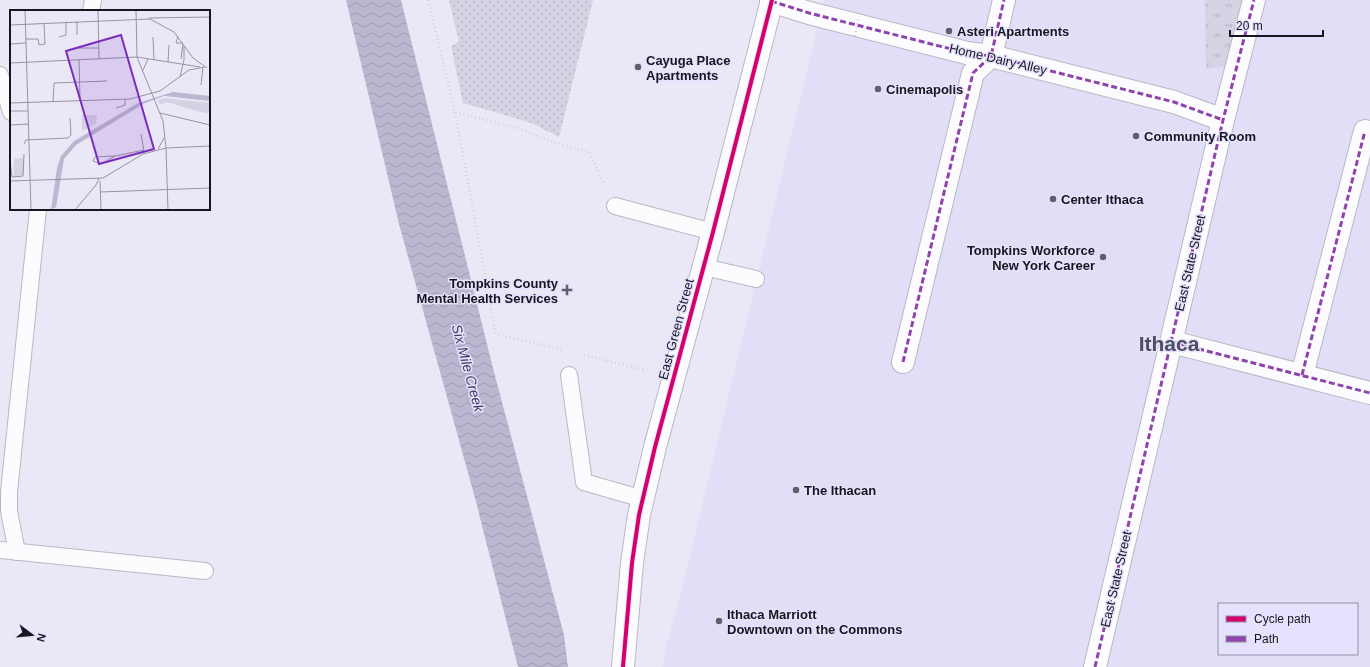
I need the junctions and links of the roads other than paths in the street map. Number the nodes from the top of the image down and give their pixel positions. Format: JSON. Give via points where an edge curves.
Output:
{"nodes":[{"id":1,"x":94,"y":0,"type":"edge"},
{"id":2,"x":772,"y":0,"type":"edge"},
{"id":3,"x":1004,"y":0,"type":"edge"},
{"id":4,"x":1254,"y":0,"type":"edge"},
{"id":5,"x":91,"y":10,"type":"edge"},
{"id":6,"x":991,"y":56,"type":"junction"},
{"id":7,"x":0,"y":75,"type":"edge"},
{"id":8,"x":10,"y":109,"type":"edge"},
{"id":9,"x":1223,"y":120,"type":"junction"},
{"id":10,"x":1365,"y":131,"type":"dead end"},
{"id":11,"x":614,"y":206,"type":"road end"},
{"id":12,"x":38,"y":210,"type":"edge"},
{"id":13,"x":713,"y":232,"type":"junction"},
{"id":14,"x":704,"y":267,"type":"junction"},
{"id":15,"x":756,"y":279,"type":"dead end"},
{"id":16,"x":1172,"y":342,"type":"junction"},
{"id":17,"x":903,"y":362,"type":"dead end"},
{"id":18,"x":569,"y":375,"type":"dead end"},
{"id":19,"x":1302,"y":375,"type":"junction"},
{"id":20,"x":1370,"y":393,"type":"edge"},
{"id":21,"x":643,"y":499,"type":"junction"},
{"id":22,"x":0,"y":550,"type":"edge"},
{"id":23,"x":17,"y":552,"type":"junction"},
{"id":24,"x":205,"y":571,"type":"dead end"},
{"id":25,"x":623,"y":667,"type":"edge"},
{"id":26,"x":1095,"y":667,"type":"edge"}],
"edges":[{"from":1,"to":5,"type":"lane"},
{"from":2,"to":6,"type":"main road","name":"Home Dairy Alley","via":[[809,13],[967,53]]},
{"from":2,"to":13,"type":"main road","name":"East Green Street"},
{"from":3,"to":6,"type":"main road"},
{"from":4,"to":9,"type":"main road","name":"East State Street"},
{"from":6,"to":9,"type":"main road","name":"Home Dairy Alley","via":[[1174,102]]},
{"from":6,"to":17,"type":"main road","via":[[973,73]]},
{"from":7,"to":8,"type":"lane"},
{"from":9,"to":16,"type":"main road","name":"East State Street"},
{"from":10,"to":19,"type":"main road"},
{"from":11,"to":13,"type":"lane"},
{"from":12,"to":23,"type":"lane","via":[[9,492],[9,511]]},
{"from":13,"to":14,"type":"main road","name":"East Green Street"},
{"from":14,"to":15,"type":"lane"},
{"from":14,"to":21,"type":"main road","name":"East Green Street"},
{"from":16,"to":19,"type":"main road"},
{"from":16,"to":26,"type":"main road","name":"East State Street"},
{"from":18,"to":21,"type":"lane","via":[[584,482]]},
{"from":19,"to":20,"type":"main road"},
{"from":21,"to":25,"type":"main road","name":"East Green Street","via":[[632,563]]},
{"from":22,"to":23,"type":"lane"},
{"from":23,"to":24,"type":"lane"}]}
